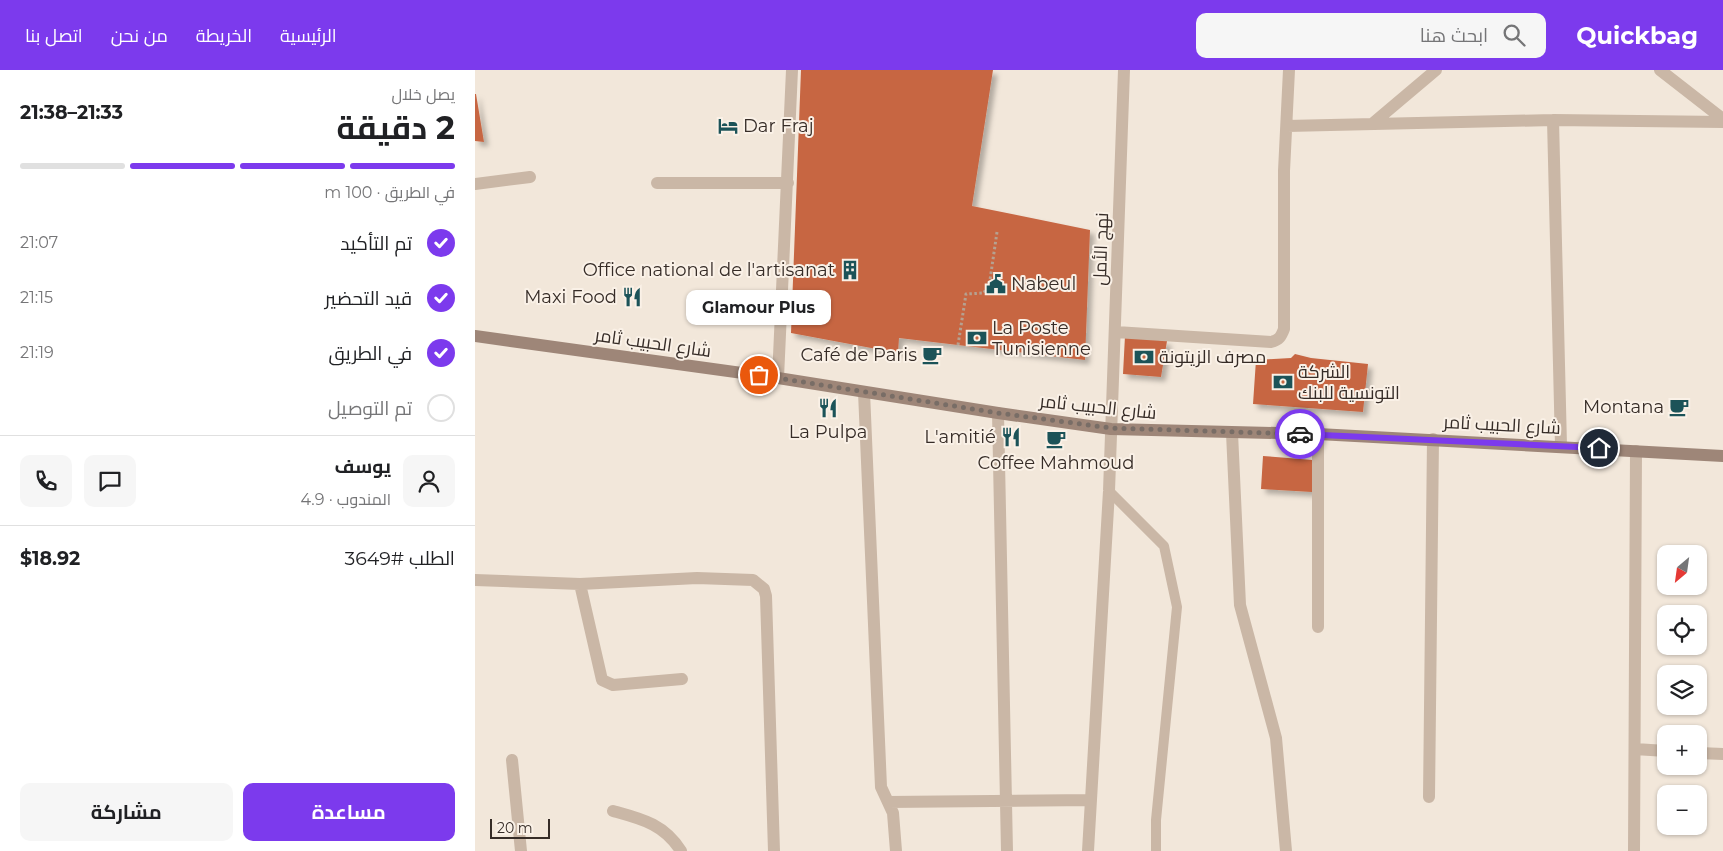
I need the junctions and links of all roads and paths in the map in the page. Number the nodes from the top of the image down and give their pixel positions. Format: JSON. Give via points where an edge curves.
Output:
{"nodes":[{"id":1,"x":792,"y":70,"type":"edge"},
{"id":2,"x":1124,"y":70,"type":"edge"},
{"id":3,"x":1289,"y":70,"type":"edge"},
{"id":4,"x":1436,"y":70,"type":"edge"},
{"id":5,"x":1660,"y":70,"type":"edge"},
{"id":6,"x":1553,"y":120,"type":"junction"},
{"id":7,"x":1723,"y":120,"type":"edge"},
{"id":8,"x":1372,"y":124,"type":"junction"},
{"id":9,"x":1287,"y":126,"type":"junction"},
{"id":10,"x":530,"y":177,"type":"dead end"},
{"id":11,"x":788,"y":182,"type":"junction"},
{"id":12,"x":657,"y":183,"type":"dead end"},
{"id":13,"x":475,"y":184,"type":"edge"},
{"id":14,"x":997,"y":232,"type":"dead end"},
{"id":15,"x":1116,"y":332,"type":"junction"},
{"id":16,"x":475,"y":336,"type":"edge"},
{"id":17,"x":958,"y":345,"type":"dead end"},
{"id":18,"x":778,"y":378,"type":"junction"},
{"id":19,"x":864,"y":392,"type":"junction"},
{"id":20,"x":998,"y":413,"type":"junction"},
{"id":21,"x":1111,"y":428,"type":"junction"},
{"id":22,"x":1232,"y":433,"type":"junction"},
{"id":23,"x":1318,"y":434,"type":"junction"},
{"id":24,"x":1433,"y":439,"type":"junction"},
{"id":25,"x":1561,"y":446,"type":"junction"},
{"id":26,"x":1637,"y":450,"type":"junction"},
{"id":27,"x":1723,"y":456,"type":"edge"},
{"id":28,"x":1109,"y":492,"type":"junction"},
{"id":29,"x":475,"y":580,"type":"edge"},
{"id":30,"x":580,"y":584,"type":"junction"},
{"id":31,"x":1318,"y":627,"type":"dead end"},
{"id":32,"x":682,"y":678,"type":"dead end"},
{"id":33,"x":1635,"y":750,"type":"junction"},
{"id":34,"x":1657,"y":751,"type":"edge"},
{"id":35,"x":1707,"y":753,"type":"edge"},
{"id":36,"x":1723,"y":754,"type":"edge"},
{"id":37,"x":512,"y":760,"type":"dead end"},
{"id":38,"x":1429,"y":797,"type":"dead end"},
{"id":39,"x":1091,"y":800,"type":"junction"},
{"id":40,"x":1006,"y":801,"type":"junction"},
{"id":41,"x":887,"y":802,"type":"junction"},
{"id":42,"x":613,"y":811,"type":"dead end"},
{"id":43,"x":521,"y":851,"type":"edge"},
{"id":44,"x":681,"y":851,"type":"edge"},
{"id":45,"x":774,"y":851,"type":"edge"},
{"id":46,"x":896,"y":851,"type":"edge"},
{"id":47,"x":1007,"y":851,"type":"edge"},
{"id":48,"x":1088,"y":851,"type":"edge"},
{"id":49,"x":1156,"y":851,"type":"edge"},
{"id":50,"x":1286,"y":851,"type":"edge"},
{"id":51,"x":1634,"y":851,"type":"edge"}],
"edges":[{"from":1,"to":11,"type":"street"},
{"from":2,"to":15,"type":"street","name":"نهج الأمل"},
{"from":3,"to":9,"type":"street"},
{"from":4,"to":8,"type":"street"},
{"from":5,"to":7,"type":"street"},
{"from":6,"to":7,"type":"street"},
{"from":6,"to":8,"type":"street"},
{"from":6,"to":25,"type":"street"},
{"from":8,"to":9,"type":"street"},
{"from":9,"to":15,"type":"street","via":[[1282,336],[1271,342]]},
{"from":10,"to":13,"type":"street"},
{"from":11,"to":12,"type":"street"},
{"from":11,"to":18,"type":"street"},
{"from":14,"to":17,"type":"path","via":[[990,280],[984,294],[966,294]]},
{"from":15,"to":21,"type":"street","name":"نهج الأمل"},
{"from":16,"to":18,"type":"main road","name":"شارع الحبيب ثامر"},
{"from":18,"to":19,"type":"main road","name":"شارع الحبيب ثامر"},
{"from":19,"to":20,"type":"main road","name":"شارع الحبيب ثامر"},
{"from":19,"to":41,"type":"street","via":[[881,787]]},
{"from":20,"to":21,"type":"main road","name":"شارع الحبيب ثامر"},
{"from":20,"to":40,"type":"street"},
{"from":21,"to":22,"type":"main road","name":"شارع الحبيب ثامر"},
{"from":21,"to":28,"type":"street","name":"نهج الأمل"},
{"from":22,"to":23,"type":"main road","name":"شارع الحبيب ثامر"},
{"from":22,"to":50,"type":"street","via":[[1240,604],[1276,738]]},
{"from":23,"to":24,"type":"main road","name":"شارع الحبيب ثامر"},
{"from":23,"to":31,"type":"street"},
{"from":24,"to":25,"type":"main road","name":"شارع الحبيب ثامر"},
{"from":24,"to":38,"type":"street"},
{"from":25,"to":26,"type":"main road","name":"شارع الحبيب ثامر"},
{"from":26,"to":27,"type":"main road","name":"شارع الحبيب ثامر"},
{"from":26,"to":33,"type":"street"},
{"from":28,"to":39,"type":"street","name":"نهج الأمل"},
{"from":28,"to":49,"type":"lane","via":[[1164,546],[1177,607],[1156,820]]},
{"from":29,"to":30,"type":"street"},
{"from":30,"to":32,"type":"street","via":[[602,680],[613,686]]},
{"from":30,"to":45,"type":"street","via":[[697,578],[753,580],[765,588]]},
{"from":33,"to":34,"type":"street"},
{"from":33,"to":51,"type":"street"},
{"from":35,"to":36,"type":"street"},
{"from":37,"to":43,"type":"street"},
{"from":39,"to":40,"type":"street"},
{"from":39,"to":48,"type":"street","name":"نهج الأمل"},
{"from":40,"to":41,"type":"street"},
{"from":40,"to":47,"type":"street"},
{"from":41,"to":46,"type":"street","via":[[895,821]]},
{"from":42,"to":44,"type":"street","via":[[649,821],[671,836]]}]}
